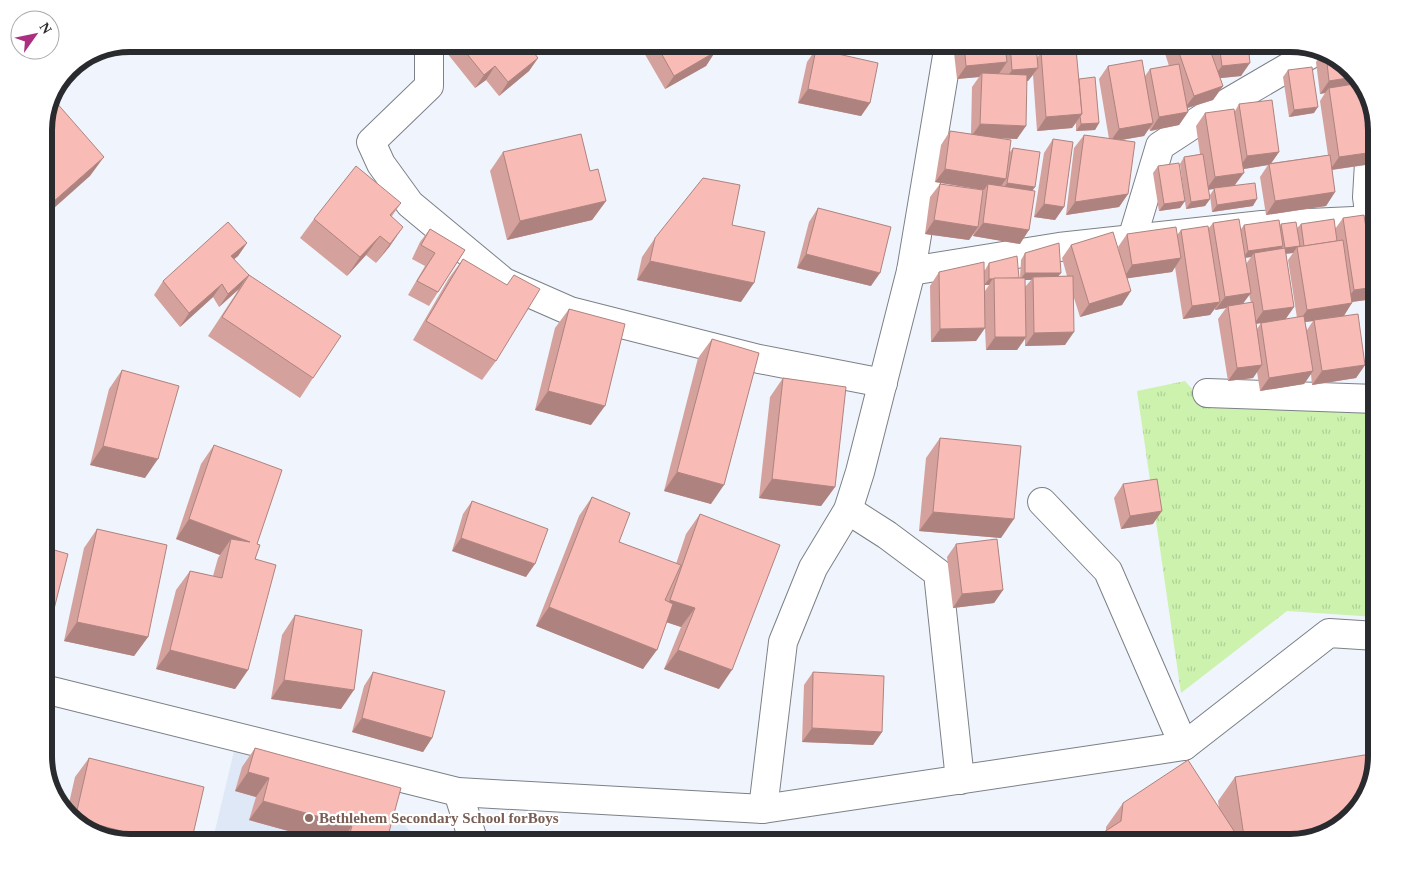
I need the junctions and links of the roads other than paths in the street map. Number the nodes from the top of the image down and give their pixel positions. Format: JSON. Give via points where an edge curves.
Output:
{"nodes":[{"id":1,"x":430,"y":52,"type":"edge"},
{"id":2,"x":948,"y":52,"type":"edge"},
{"id":3,"x":1309,"y":55,"type":"edge"},
{"id":4,"x":1367,"y":220,"type":"edge"},
{"id":5,"x":1132,"y":239,"type":"junction"},
{"id":6,"x":910,"y":271,"type":"junction"},
{"id":7,"x":883,"y":383,"type":"junction"},
{"id":8,"x":1207,"y":393,"type":"dead end"},
{"id":9,"x":1367,"y":399,"type":"edge"},
{"id":10,"x":1042,"y":502,"type":"dead end"},
{"id":11,"x":848,"y":510,"type":"junction"},
{"id":12,"x":1368,"y":635,"type":"edge"},
{"id":13,"x":53,"y":691,"type":"edge"},
{"id":14,"x":1184,"y":746,"type":"junction"},
{"id":15,"x":960,"y":780,"type":"junction"},
{"id":16,"x":458,"y":792,"type":"junction"},
{"id":17,"x":763,"y":809,"type":"junction"},
{"id":18,"x":471,"y":834,"type":"edge"}],
"edges":[{"from":1,"to":7,"type":"street","via":[[429,86],[371,142],[381,164],[410,204],[504,282],[570,311],[759,359]]},
{"from":2,"to":6,"type":"street"},
{"from":3,"to":5,"type":"street","via":[[1160,146]]},
{"from":4,"to":5,"type":"street","via":[[1262,224]]},
{"from":5,"to":6,"type":"street"},
{"from":6,"to":7,"type":"street"},
{"from":7,"to":11,"type":"street"},
{"from":8,"to":9,"type":"street"},
{"from":10,"to":14,"type":"street","via":[[1108,571]]},
{"from":11,"to":15,"type":"street","via":[[938,573]]},
{"from":11,"to":17,"type":"street","via":[[813,568],[783,642]]},
{"from":12,"to":14,"type":"street","via":[[1329,633]]},
{"from":13,"to":16,"type":"street"},
{"from":14,"to":15,"type":"street"},
{"from":15,"to":17,"type":"street"},
{"from":16,"to":17,"type":"street"},
{"from":16,"to":18,"type":"street"}]}
